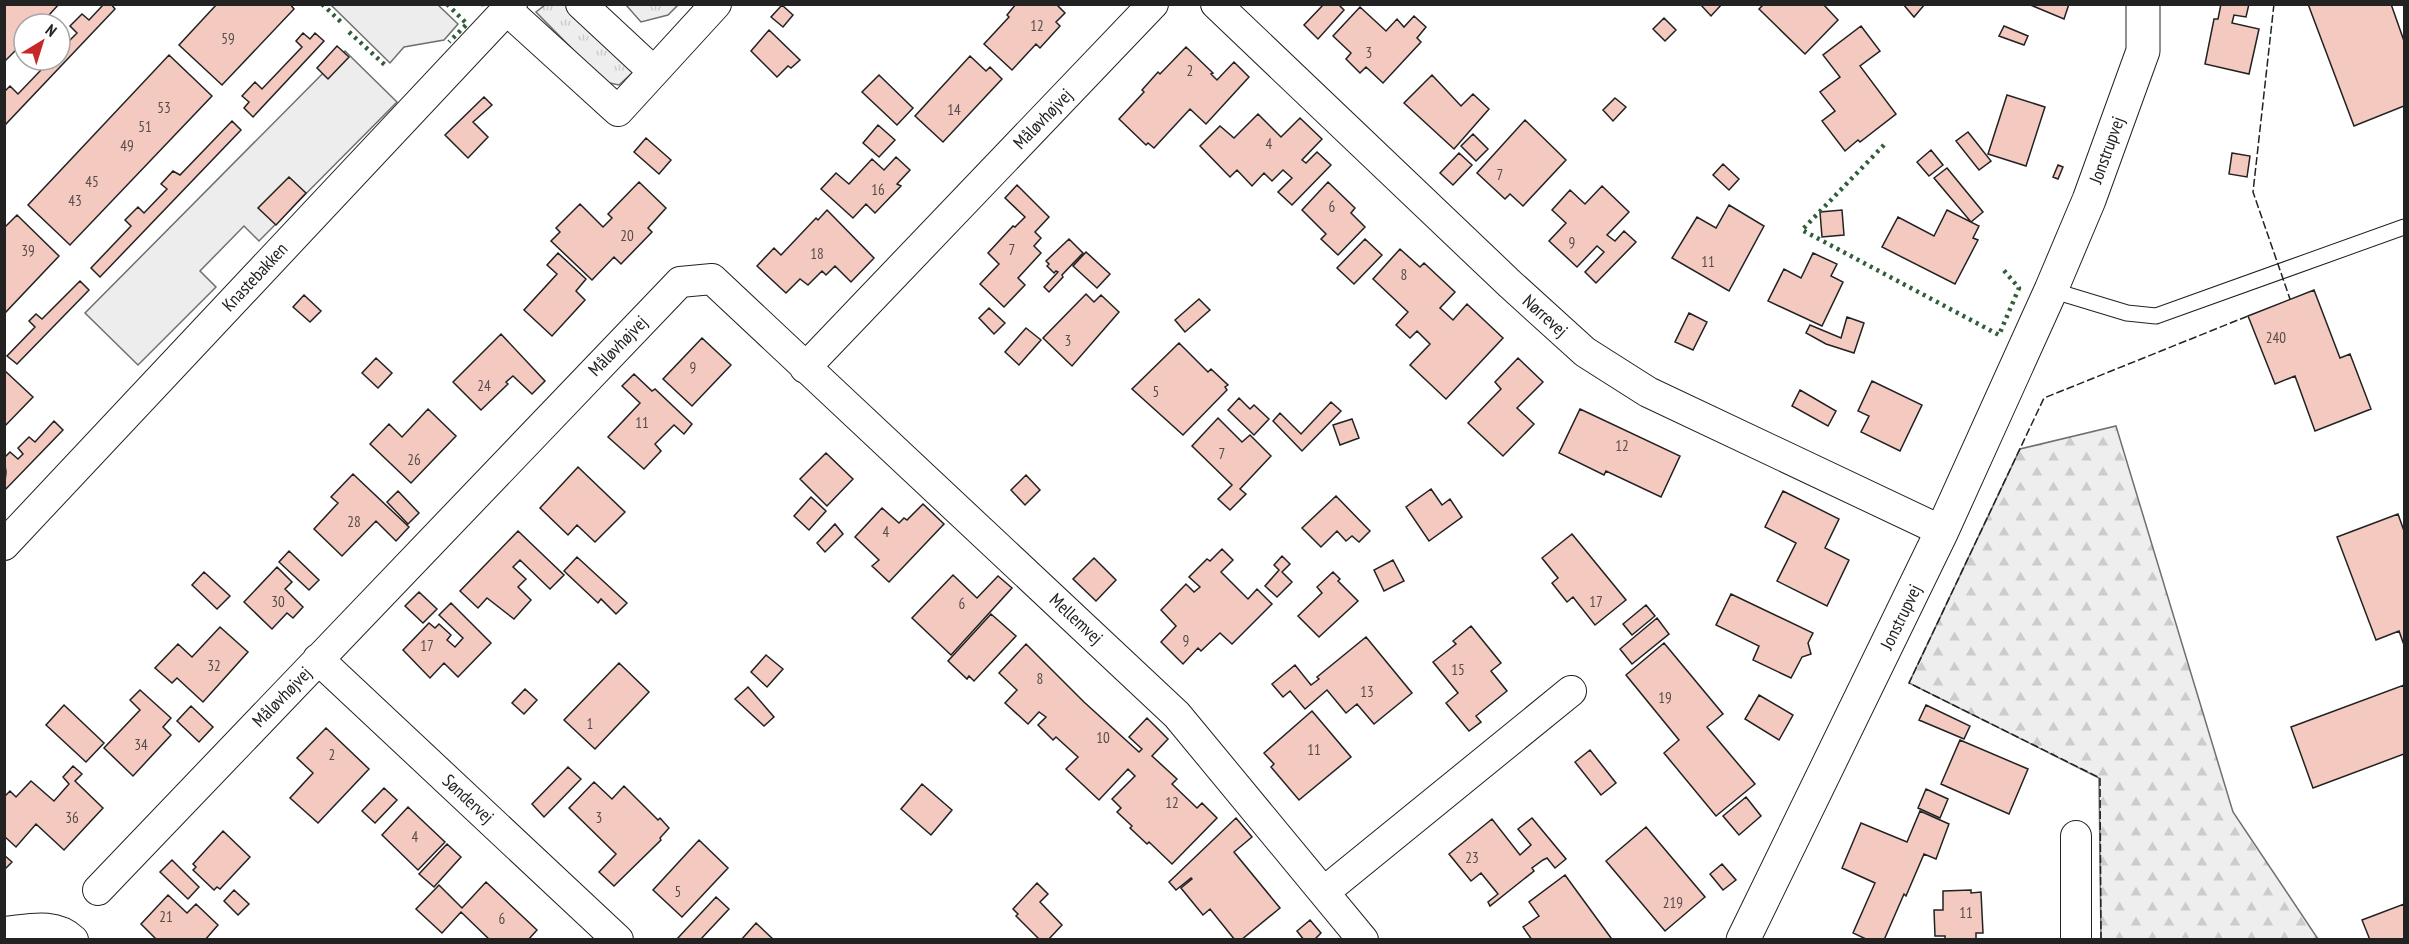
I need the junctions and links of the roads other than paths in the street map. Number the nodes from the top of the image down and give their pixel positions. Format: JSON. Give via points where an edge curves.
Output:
{"nodes":[{"id":1,"x":582,"y":4,"type":"edge"},
{"id":2,"x":716,"y":4,"type":"edge"},
{"id":3,"x":1153,"y":4,"type":"edge"},
{"id":4,"x":1216,"y":4,"type":"edge"},
{"id":5,"x":2143,"y":4,"type":"edge"},
{"id":6,"x":509,"y":7,"type":"edge"},
{"id":7,"x":653,"y":71,"type":"junction"},
{"id":8,"x":2404,"y":227,"type":"edge"},
{"id":9,"x":2051,"y":290,"type":"junction"},
{"id":10,"x":805,"y":368,"type":"junction"},
{"id":11,"x":1942,"y":531,"type":"junction"},
{"id":12,"x":4,"y":544,"type":"edge"},
{"id":13,"x":318,"y":659,"type":"junction"},
{"id":14,"x":1571,"y":692,"type":"dead end"},
{"id":15,"x":2076,"y":836,"type":"dead end"},
{"id":16,"x":98,"y":890,"type":"dead end"},
{"id":17,"x":1324,"y":892,"type":"junction"},
{"id":18,"x":4,"y":932,"type":"edge"},
{"id":19,"x":74,"y":939,"type":"edge"},
{"id":20,"x":618,"y":939,"type":"edge"},
{"id":21,"x":1363,"y":939,"type":"edge"},
{"id":22,"x":1743,"y":939,"type":"edge"},
{"id":23,"x":2076,"y":939,"type":"edge"}],
"edges":[{"from":1,"to":7,"type":"street"},
{"from":2,"to":7,"type":"street","name":"Knastebakken"},
{"from":3,"to":10,"type":"street","name":"Måløvhøjvej"},
{"from":4,"to":11,"type":"street","name":"Nørrevej","via":[[1585,352],[1648,392]]},
{"from":5,"to":9,"type":"street","name":"Jonstrupvej","via":[[2143,51],[2089,200]]},
{"from":6,"to":7,"type":"street","name":"Knastebakken","via":[[618,111]]},
{"from":6,"to":12,"type":"street","name":"Knastebakken"},
{"from":8,"to":9,"type":"lane","via":[[2156,316],[2127,313]]},
{"from":9,"to":11,"type":"street","name":"Jonstrupvej"},
{"from":10,"to":13,"type":"street","name":"Måløvhøjvej","via":[[712,279],[680,282]]},
{"from":10,"to":17,"type":"street","name":"Mellemvej","via":[[1177,715]]},
{"from":11,"to":22,"type":"street","name":"Jonstrupvej"},
{"from":13,"to":16,"type":"street","name":"Måløvhøjvej"},
{"from":13,"to":20,"type":"street","name":"Søndervej"},
{"from":14,"to":17,"type":"street"},
{"from":15,"to":23,"type":"street"},
{"from":17,"to":21,"type":"street","name":"Mellemvej"},
{"from":18,"to":19,"type":"street","via":[[49,927]]}]}
